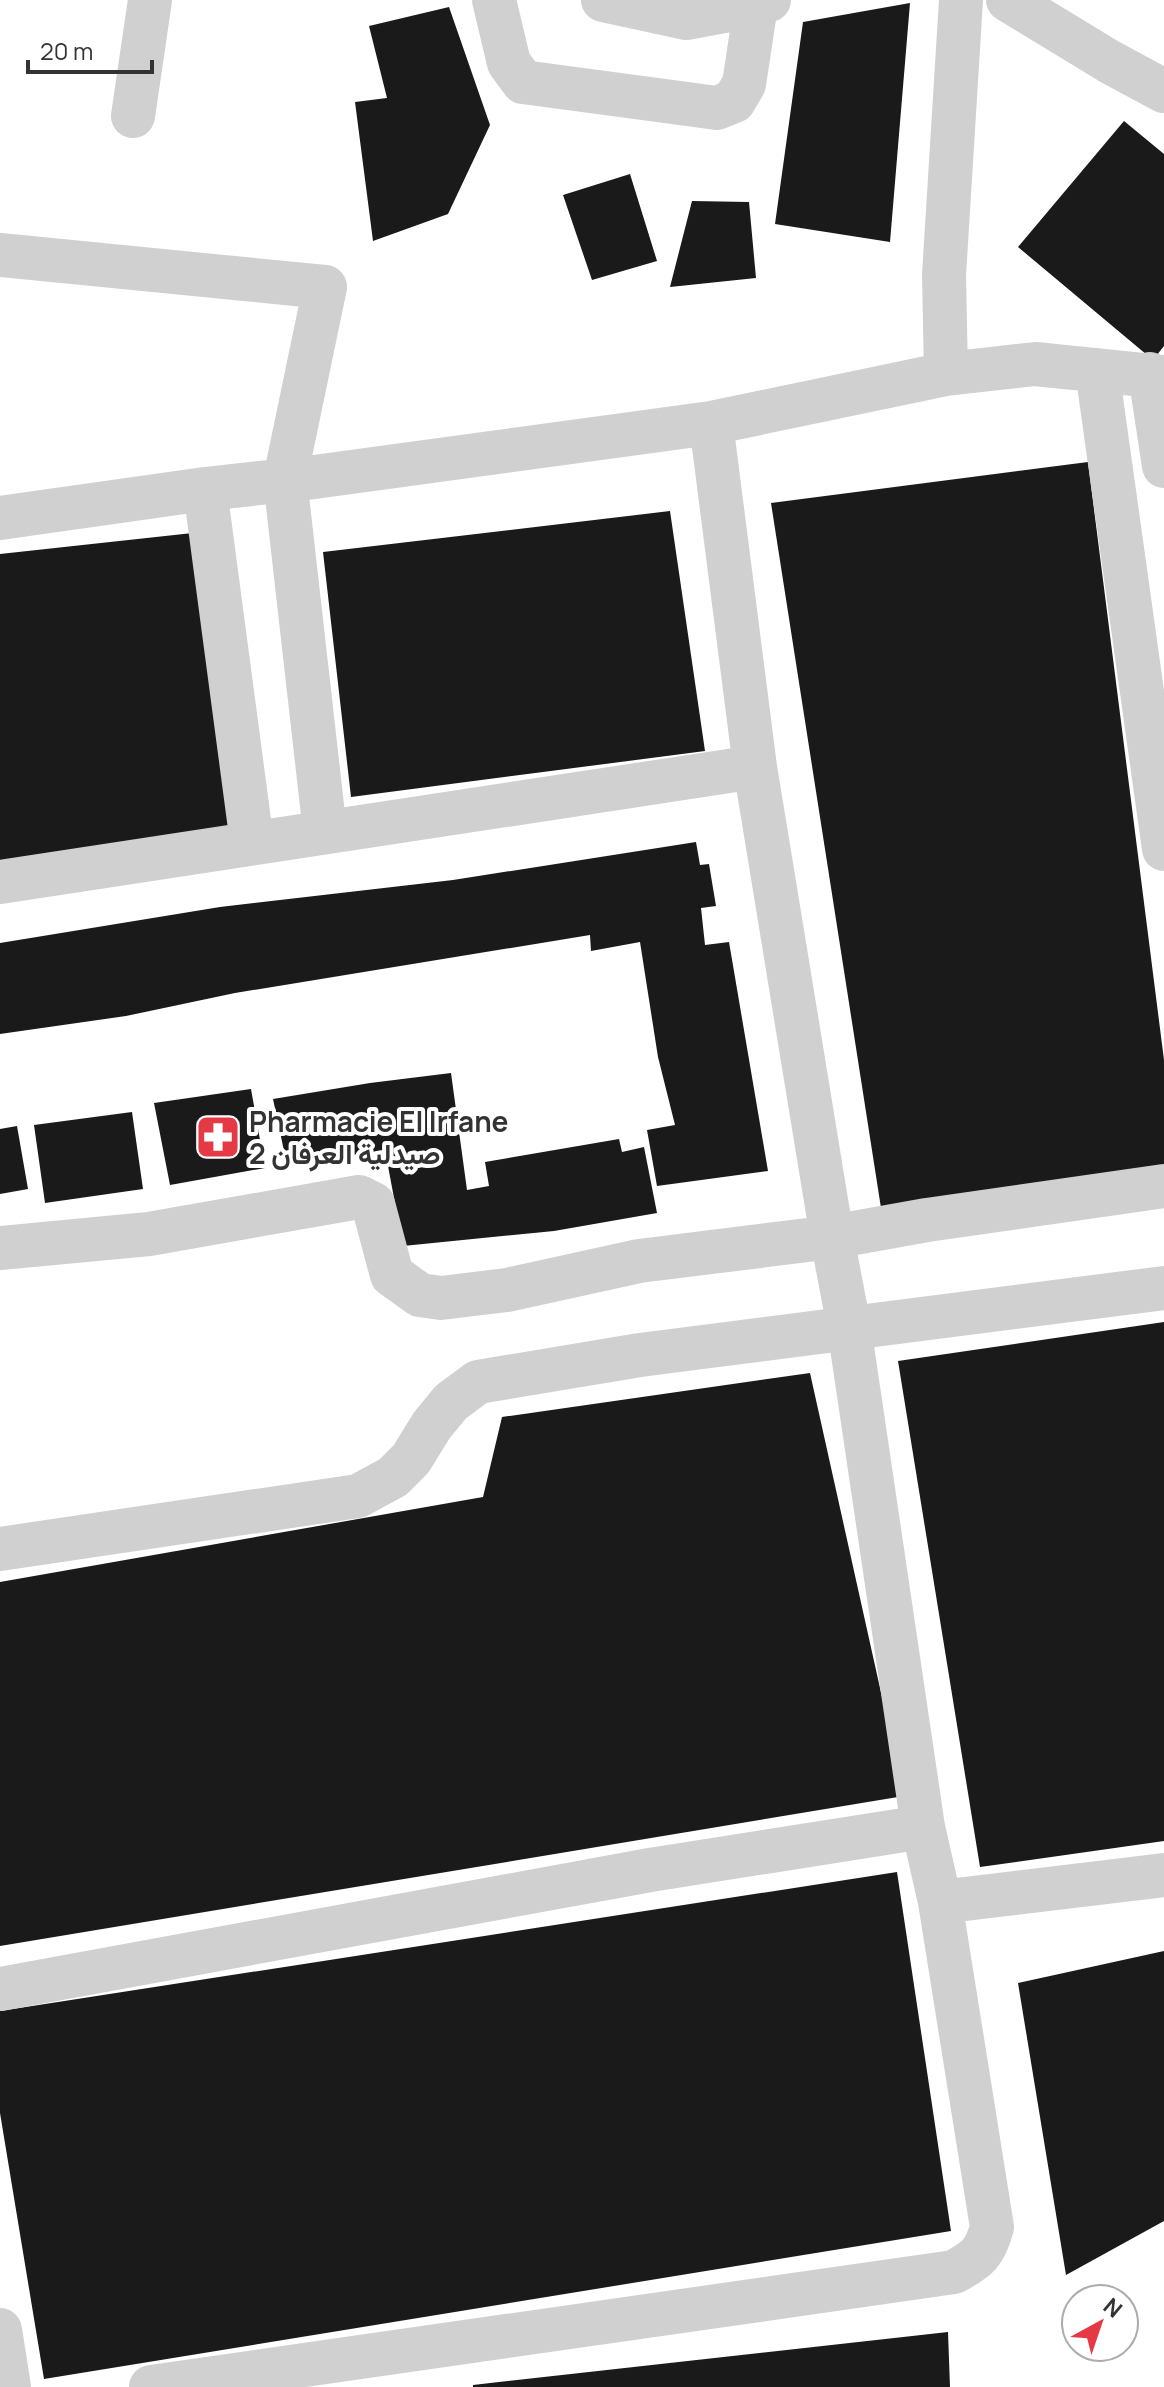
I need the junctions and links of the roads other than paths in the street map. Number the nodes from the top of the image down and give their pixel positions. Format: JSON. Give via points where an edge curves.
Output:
{"nodes":[{"id":1,"x":150,"y":0,"type":"edge"},
{"id":2,"x":494,"y":0,"type":"edge"},
{"id":3,"x":603,"y":0,"type":"edge"},
{"id":4,"x":961,"y":0,"type":"edge"},
{"id":5,"x":1008,"y":0,"type":"edge"},
{"id":6,"x":762,"y":2,"type":"edge"},
{"id":7,"x":1164,"y":91,"type":"edge"},
{"id":8,"x":133,"y":116,"type":"dead end"},
{"id":9,"x":0,"y":255,"type":"edge"},
{"id":10,"x":1097,"y":370,"type":"junction"},
{"id":11,"x":946,"y":374,"type":"junction"},
{"id":12,"x":1157,"y":376,"type":"edge"},
{"id":13,"x":711,"y":423,"type":"junction"},
{"id":14,"x":1164,"y":466,"type":"edge"},
{"id":15,"x":285,"y":479,"type":"junction"},
{"id":16,"x":205,"y":489,"type":"junction"},
{"id":17,"x":0,"y":518,"type":"edge"},
{"id":18,"x":755,"y":767,"type":"junction"},
{"id":19,"x":325,"y":832,"type":"junction"},
{"id":20,"x":252,"y":843,"type":"junction"},
{"id":21,"x":1164,"y":849,"type":"edge"},
{"id":22,"x":0,"y":882,"type":"edge"},
{"id":23,"x":1164,"y":1186,"type":"edge"},
{"id":24,"x":832,"y":1237,"type":"junction"},
{"id":25,"x":0,"y":1248,"type":"edge"},
{"id":26,"x":1164,"y":1288,"type":"edge"},
{"id":27,"x":849,"y":1327,"type":"junction"},
{"id":28,"x":0,"y":1549,"type":"edge"},
{"id":29,"x":923,"y":1827,"type":"junction"},
{"id":30,"x":1164,"y":1875,"type":"edge"},
{"id":31,"x":940,"y":1902,"type":"junction"},
{"id":32,"x":0,"y":1989,"type":"edge"},
{"id":33,"x":0,"y":2330,"type":"edge"},
{"id":34,"x":9,"y":2387,"type":"edge"},
{"id":35,"x":151,"y":2387,"type":"edge"}],
"edges":[{"from":1,"to":8,"type":"street"},
{"from":2,"to":6,"type":"street","via":[[509,63],[523,82],[717,108],[734,101],[744,84]]},
{"from":3,"to":6,"type":"street","via":[[686,18]]},
{"from":4,"to":11,"type":"street","via":[[944,275]]},
{"from":5,"to":7,"type":"street"},
{"from":9,"to":15,"type":"street","via":[[325,287]]},
{"from":10,"to":11,"type":"street","via":[[1035,364]]},
{"from":10,"to":12,"type":"street"},
{"from":10,"to":21,"type":"street"},
{"from":11,"to":13,"type":"street"},
{"from":12,"to":14,"type":"street"},
{"from":13,"to":15,"type":"street"},
{"from":13,"to":18,"type":"street"},
{"from":15,"to":16,"type":"street"},
{"from":15,"to":19,"type":"street"},
{"from":16,"to":17,"type":"street"},
{"from":16,"to":20,"type":"street"},
{"from":18,"to":19,"type":"street"},
{"from":18,"to":24,"type":"street"},
{"from":19,"to":20,"type":"street"},
{"from":20,"to":22,"type":"street"},
{"from":23,"to":24,"type":"street"},
{"from":24,"to":25,"type":"street","via":[[639,1261],[507,1290],[441,1298],[420,1295],[392,1275],[373,1204],[359,1197],[149,1234]]},
{"from":24,"to":27,"type":"street"},
{"from":26,"to":27,"type":"street"},
{"from":27,"to":28,"type":"street","via":[[478,1382],[451,1402],[393,1477],[358,1496]]},
{"from":27,"to":29,"type":"street"},
{"from":29,"to":31,"type":"street"},
{"from":29,"to":32,"type":"street","via":[[650,1870]]},
{"from":30,"to":31,"type":"street"},
{"from":31,"to":35,"type":"street","via":[[992,2227],[987,2247],[974,2261],[954,2272]]},
{"from":33,"to":34,"type":"street"}]}
